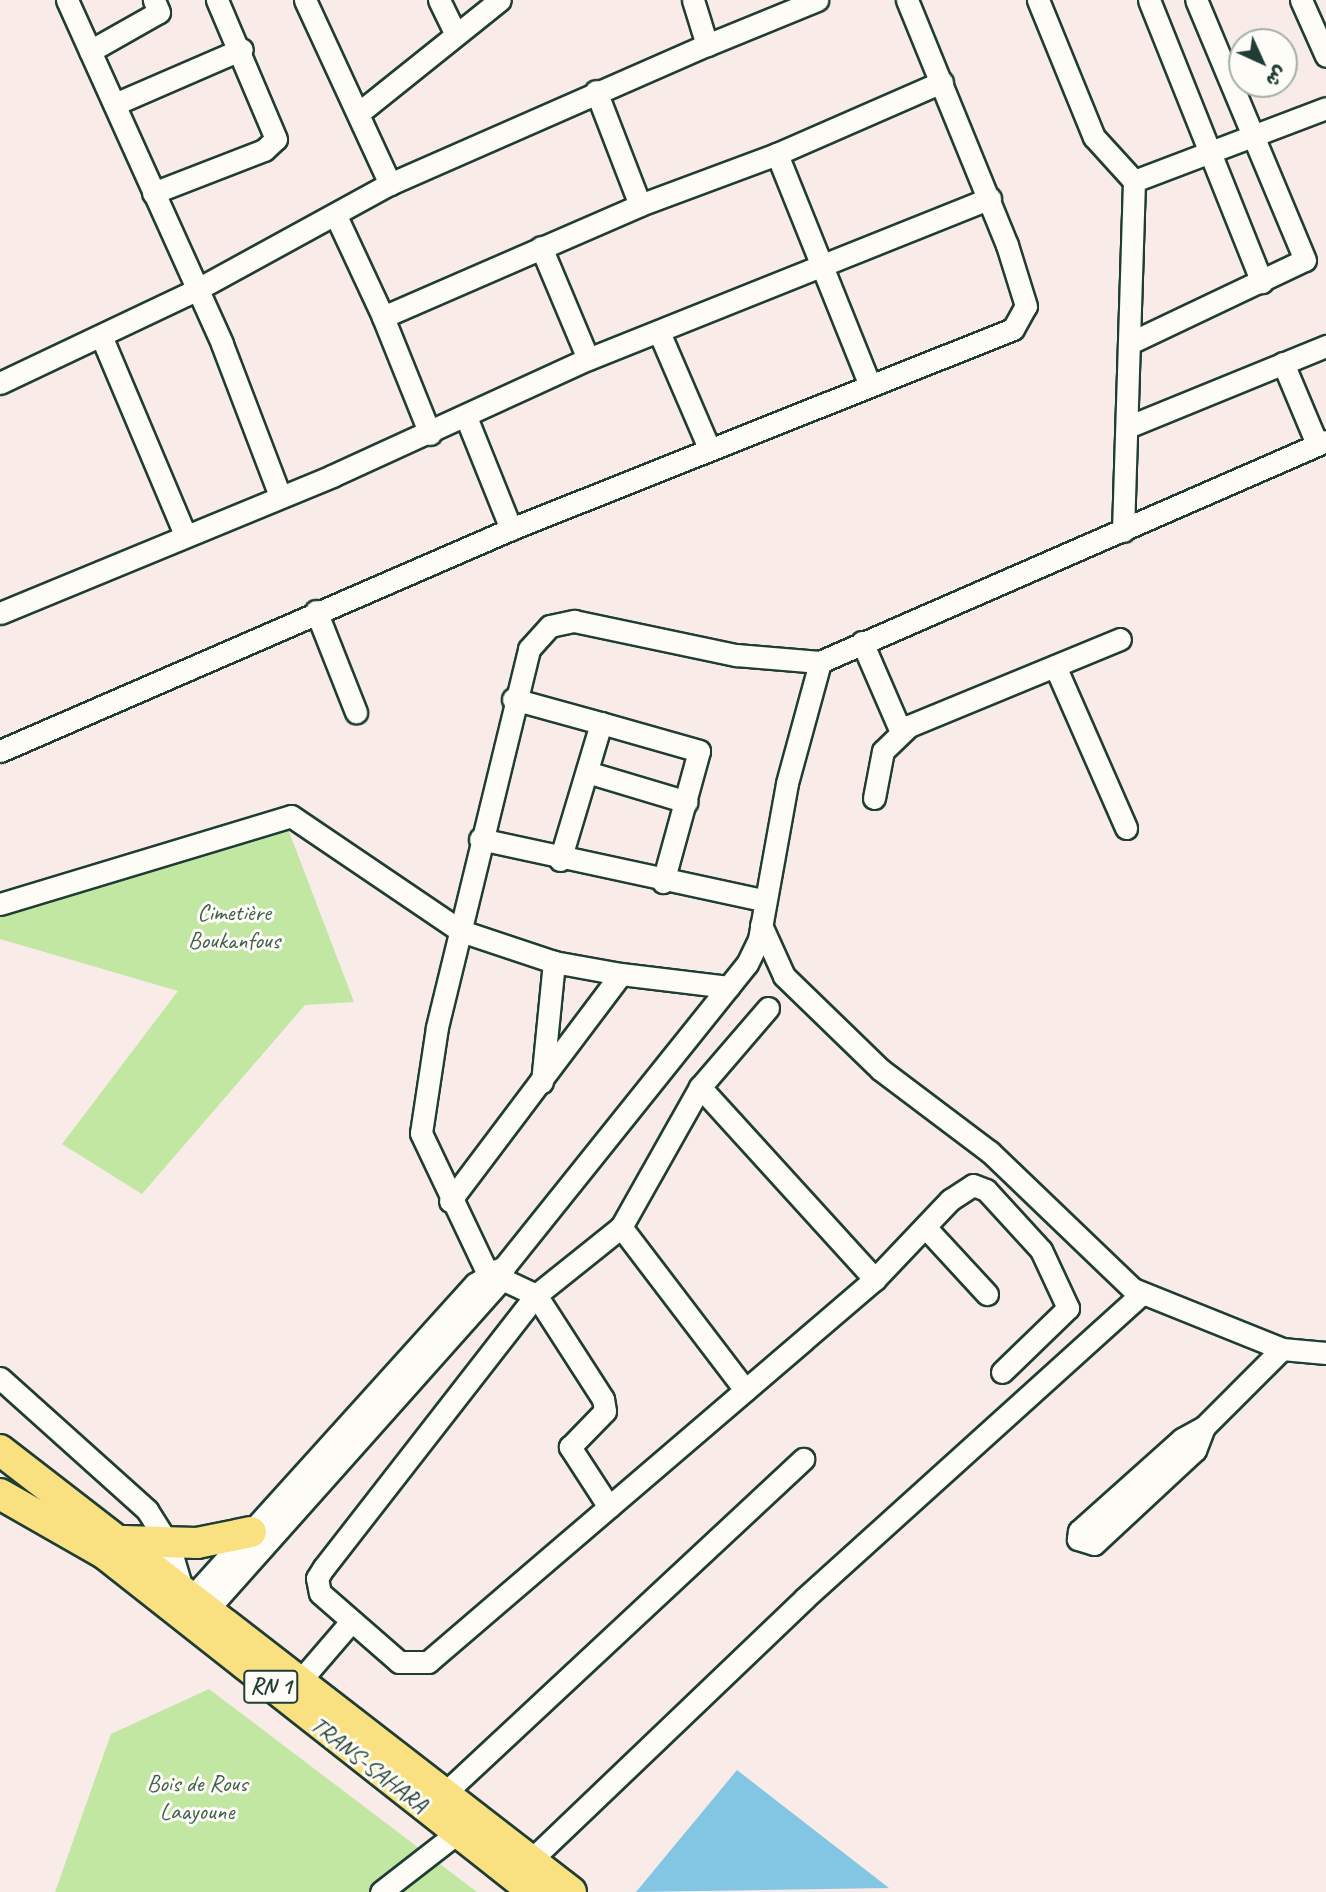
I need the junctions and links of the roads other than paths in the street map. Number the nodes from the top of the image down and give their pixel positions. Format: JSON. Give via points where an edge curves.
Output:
{"nodes":[{"id":1,"x":67,"y":0,"type":"edge"},
{"id":2,"x":154,"y":0,"type":"edge"},
{"id":3,"x":217,"y":0,"type":"edge"},
{"id":4,"x":305,"y":0,"type":"edge"},
{"id":5,"x":439,"y":0,"type":"edge"},
{"id":6,"x":500,"y":0,"type":"edge"},
{"id":7,"x":693,"y":0,"type":"edge"},
{"id":8,"x":817,"y":0,"type":"edge"},
{"id":9,"x":907,"y":0,"type":"edge"},
{"id":10,"x":1038,"y":0,"type":"edge"},
{"id":11,"x":1149,"y":0,"type":"edge"},
{"id":12,"x":1196,"y":0,"type":"edge"},
{"id":13,"x":1301,"y":0,"type":"edge"},
{"id":14,"x":455,"y":33,"type":"junction"},
{"id":15,"x":708,"y":45,"type":"junction"},
{"id":16,"x":242,"y":49,"type":"junction"},
{"id":17,"x":90,"y":51,"type":"junction"},
{"id":18,"x":1326,"y":56,"type":"edge"},
{"id":19,"x":942,"y":82,"type":"junction"},
{"id":20,"x":596,"y":91,"type":"junction"},
{"id":21,"x":114,"y":104,"type":"junction"},
{"id":22,"x":1326,"y":108,"type":"edge"},
{"id":23,"x":360,"y":112,"type":"junction"},
{"id":24,"x":1252,"y":139,"type":"junction"},
{"id":25,"x":777,"y":154,"type":"junction"},
{"id":26,"x":1208,"y":154,"type":"junction"},
{"id":27,"x":1135,"y":181,"type":"junction"},
{"id":28,"x":390,"y":184,"type":"junction"},
{"id":29,"x":153,"y":193,"type":"junction"},
{"id":30,"x":990,"y":198,"type":"junction"},
{"id":31,"x":640,"y":205,"type":"junction"},
{"id":32,"x":336,"y":216,"type":"junction"},
{"id":33,"x":541,"y":247,"type":"junction"},
{"id":34,"x":819,"y":266,"type":"junction"},
{"id":35,"x":1262,"y":282,"type":"junction"},
{"id":36,"x":197,"y":289,"type":"junction"},
{"id":37,"x":383,"y":317,"type":"junction"},
{"id":38,"x":659,"y":332,"type":"junction"},
{"id":39,"x":102,"y":338,"type":"junction"},
{"id":40,"x":1132,"y":342,"type":"junction"},
{"id":41,"x":1326,"y":346,"type":"edge"},
{"id":42,"x":588,"y":359,"type":"junction"},
{"id":43,"x":1283,"y":363,"type":"junction"},
{"id":44,"x":0,"y":383,"type":"edge"},
{"id":45,"x":869,"y":383,"type":"junction"},
{"id":46,"x":466,"y":417,"type":"junction"},
{"id":47,"x":1130,"y":426,"type":"junction"},
{"id":48,"x":430,"y":434,"type":"junction"},
{"id":49,"x":1322,"y":443,"type":"edge"},
{"id":50,"x":709,"y":448,"type":"junction"},
{"id":51,"x":280,"y":496,"type":"junction"},
{"id":52,"x":512,"y":529,"type":"junction"},
{"id":53,"x":1123,"y":531,"type":"junction"},
{"id":54,"x":184,"y":532,"type":"junction"},
{"id":55,"x":316,"y":611,"type":"junction"},
{"id":56,"x":0,"y":613,"type":"edge"},
{"id":57,"x":1120,"y":639,"type":"dead end"},
{"id":58,"x":862,"y":642,"type":"junction"},
{"id":59,"x":820,"y":662,"type":"junction"},
{"id":60,"x":1055,"y":666,"type":"junction"},
{"id":61,"x":513,"y":699,"type":"junction"},
{"id":62,"x":356,"y":712,"type":"dead end"},
{"id":63,"x":601,"y":723,"type":"junction"},
{"id":64,"x":901,"y":732,"type":"junction"},
{"id":65,"x":0,"y":751,"type":"edge"},
{"id":66,"x":587,"y":772,"type":"junction"},
{"id":67,"x":874,"y":798,"type":"dead end"},
{"id":68,"x":687,"y":802,"type":"junction"},
{"id":69,"x":1126,"y":828,"type":"dead end"},
{"id":70,"x":480,"y":839,"type":"junction"},
{"id":71,"x":560,"y":860,"type":"junction"},
{"id":72,"x":663,"y":882,"type":"junction"},
{"id":73,"x":762,"y":900,"type":"junction"},
{"id":74,"x":0,"y":904,"type":"edge"},
{"id":75,"x":761,"y":925,"type":"junction"},
{"id":76,"x":461,"y":932,"type":"junction"},
{"id":77,"x":554,"y":962,"type":"junction"},
{"id":78,"x":621,"y":974,"type":"junction"},
{"id":79,"x":729,"y":987,"type":"junction"},
{"id":80,"x":768,"y":1008,"type":"dead end"},
{"id":81,"x":542,"y":1083,"type":"junction"},
{"id":82,"x":701,"y":1087,"type":"junction"},
{"id":83,"x":450,"y":1201,"type":"junction"},
{"id":84,"x":621,"y":1227,"type":"junction"},
{"id":85,"x":926,"y":1228,"type":"junction"},
{"id":86,"x":497,"y":1273,"type":"junction"},
{"id":87,"x":875,"y":1279,"type":"junction"},
{"id":88,"x":987,"y":1294,"type":"dead end"},
{"id":89,"x":1141,"y":1294,"type":"junction"},
{"id":90,"x":536,"y":1295,"type":"junction"},
{"id":91,"x":1282,"y":1349,"type":"junction"},
{"id":92,"x":1326,"y":1353,"type":"edge"},
{"id":93,"x":1002,"y":1372,"type":"dead end"},
{"id":94,"x":0,"y":1378,"type":"edge"},
{"id":95,"x":745,"y":1390,"type":"junction"},
{"id":96,"x":1204,"y":1427,"type":"junction"},
{"id":97,"x":0,"y":1450,"type":"edge"},
{"id":98,"x":803,"y":1459,"type":"dead end"},
{"id":99,"x":0,"y":1494,"type":"edge"},
{"id":100,"x":609,"y":1507,"type":"junction"},
{"id":101,"x":251,"y":1532,"type":"junction"},
{"id":102,"x":124,"y":1541,"type":"junction"},
{"id":103,"x":169,"y":1545,"type":"junction"},
{"id":104,"x":194,"y":1598,"type":"junction"},
{"id":105,"x":349,"y":1624,"type":"junction"},
{"id":106,"x":300,"y":1682,"type":"junction"},
{"id":107,"x":445,"y":1793,"type":"junction"},
{"id":108,"x":457,"y":1833,"type":"junction"},
{"id":109,"x":525,"y":1870,"type":"edge"},
{"id":110,"x":381,"y":1892,"type":"edge"},
{"id":111,"x":571,"y":1892,"type":"edge"}],
"edges":[{"from":1,"to":17,"type":"street"},
{"from":2,"to":17,"type":"street","via":[[159,12]]},
{"from":3,"to":16,"type":"street"},
{"from":4,"to":23,"type":"street"},
{"from":5,"to":14,"type":"street"},
{"from":6,"to":14,"type":"street"},
{"from":7,"to":15,"type":"street"},
{"from":8,"to":15,"type":"street"},
{"from":9,"to":19,"type":"street"},
{"from":10,"to":27,"type":"street","via":[[1094,137]]},
{"from":11,"to":26,"type":"street"},
{"from":12,"to":24,"type":"street"},
{"from":13,"to":18,"type":"street"},
{"from":14,"to":23,"type":"street"},
{"from":15,"to":20,"type":"street"},
{"from":16,"to":21,"type":"street"},
{"from":16,"to":29,"type":"street","via":[[271,117],[273,145]]},
{"from":17,"to":21,"type":"street"},
{"from":19,"to":25,"type":"street"},
{"from":19,"to":30,"type":"street"},
{"from":20,"to":28,"type":"street"},
{"from":20,"to":31,"type":"street"},
{"from":21,"to":29,"type":"street"},
{"from":22,"to":24,"type":"street"},
{"from":23,"to":28,"type":"street"},
{"from":24,"to":26,"type":"street"},
{"from":24,"to":35,"type":"street","via":[[1306,253],[1294,268]]},
{"from":25,"to":31,"type":"street"},
{"from":25,"to":34,"type":"street"},
{"from":26,"to":27,"type":"street"},
{"from":26,"to":35,"type":"street"},
{"from":27,"to":40,"type":"street"},
{"from":28,"to":32,"type":"street"},
{"from":29,"to":36,"type":"street"},
{"from":30,"to":34,"type":"street"},
{"from":30,"to":45,"type":"street","via":[[1025,317],[1013,329]]},
{"from":31,"to":33,"type":"street"},
{"from":32,"to":36,"type":"street"},
{"from":32,"to":37,"type":"street"},
{"from":33,"to":37,"type":"street"},
{"from":33,"to":42,"type":"street"},
{"from":34,"to":38,"type":"street"},
{"from":34,"to":45,"type":"street"},
{"from":35,"to":40,"type":"street"},
{"from":36,"to":39,"type":"street"},
{"from":36,"to":51,"type":"street"},
{"from":37,"to":48,"type":"street"},
{"from":38,"to":42,"type":"street"},
{"from":38,"to":50,"type":"street"},
{"from":39,"to":44,"type":"street"},
{"from":39,"to":54,"type":"street"},
{"from":40,"to":47,"type":"street"},
{"from":41,"to":43,"type":"street"},
{"from":42,"to":46,"type":"street"},
{"from":43,"to":47,"type":"street"},
{"from":43,"to":49,"type":"street"},
{"from":45,"to":50,"type":"street"},
{"from":46,"to":48,"type":"street"},
{"from":46,"to":52,"type":"street"},
{"from":47,"to":53,"type":"street"},
{"from":48,"to":51,"type":"street"},
{"from":49,"to":53,"type":"street"},
{"from":50,"to":52,"type":"street"},
{"from":51,"to":54,"type":"street"},
{"from":52,"to":55,"type":"street"},
{"from":53,"to":58,"type":"street"},
{"from":54,"to":56,"type":"street"},
{"from":55,"to":62,"type":"street"},
{"from":55,"to":65,"type":"street"},
{"from":57,"to":60,"type":"street"},
{"from":58,"to":59,"type":"street"},
{"from":58,"to":64,"type":"street"},
{"from":59,"to":61,"type":"street","via":[[736,655],[574,621],[540,634]]},
{"from":59,"to":73,"type":"street"},
{"from":60,"to":64,"type":"street"},
{"from":60,"to":69,"type":"street"},
{"from":61,"to":63,"type":"street"},
{"from":61,"to":70,"type":"street"},
{"from":63,"to":66,"type":"street"},
{"from":63,"to":68,"type":"street","via":[[699,751]]},
{"from":64,"to":67,"type":"street","via":[[883,751]]},
{"from":66,"to":68,"type":"street"},
{"from":66,"to":71,"type":"street"},
{"from":68,"to":72,"type":"street"},
{"from":70,"to":71,"type":"street"},
{"from":70,"to":76,"type":"street"},
{"from":71,"to":72,"type":"street"},
{"from":72,"to":73,"type":"street"},
{"from":73,"to":75,"type":"street"},
{"from":74,"to":76,"type":"street","via":[[291,816]]},
{"from":75,"to":79,"type":"street","via":[[747,964]]},
{"from":75,"to":89,"type":"street","via":[[784,976],[881,1070],[990,1152],[1076,1240]]},
{"from":76,"to":77,"type":"street"},
{"from":76,"to":83,"type":"street","via":[[420,1116],[421,1133]]},
{"from":77,"to":78,"type":"street"},
{"from":77,"to":81,"type":"street"},
{"from":78,"to":79,"type":"street"},
{"from":78,"to":81,"type":"street"},
{"from":79,"to":86,"type":"street"},
{"from":80,"to":82,"type":"street"},
{"from":81,"to":83,"type":"street"},
{"from":82,"to":84,"type":"street"},
{"from":82,"to":87,"type":"street"},
{"from":83,"to":86,"type":"street"},
{"from":84,"to":90,"type":"street"},
{"from":84,"to":95,"type":"street"},
{"from":85,"to":87,"type":"street"},
{"from":85,"to":88,"type":"street"},
{"from":85,"to":93,"type":"street","via":[[973,1185],[986,1190],[1041,1250],[1067,1315]]},
{"from":86,"to":90,"type":"street"},
{"from":86,"to":101,"type":"street"},
{"from":86,"to":104,"type":"street"},
{"from":87,"to":95,"type":"street"},
{"from":89,"to":91,"type":"street"},
{"from":89,"to":109,"type":"street","via":[[805,1598]]},
{"from":90,"to":100,"type":"street","via":[[605,1405],[570,1447]]},
{"from":90,"to":105,"type":"street","via":[[317,1578],[320,1592]]},
{"from":91,"to":92,"type":"street"},
{"from":91,"to":96,"type":"street"},
{"from":94,"to":103,"type":"street","via":[[134,1496]]},
{"from":95,"to":100,"type":"street"},
{"from":96,"to":96,"type":"street","via":[[1161,1457],[1079,1531],[1078,1539],[1094,1544],[1195,1450]]},
{"from":97,"to":102,"type":"highway","name":"TRANS-SAHARA","number":"RN 1"},
{"from":98,"to":107,"type":"street"},
{"from":99,"to":108,"type":"highway","name":"TRANS-SAHARA","number":"RN 1","via":[[105,1553]]},
{"from":100,"to":105,"type":"street","via":[[428,1662],[404,1665]]},
{"from":101,"to":103,"type":"highway"},
{"from":101,"to":104,"type":"street"},
{"from":102,"to":103,"type":"highway"},
{"from":102,"to":104,"type":"highway","name":"TRANS-SAHARA","number":"RN 1"},
{"from":103,"to":104,"type":"street"},
{"from":104,"to":106,"type":"highway","name":"TRANS-SAHARA","number":"RN 1"},
{"from":105,"to":106,"type":"street"},
{"from":106,"to":107,"type":"highway","name":"TRANS-SAHARA","number":"RN 1"},
{"from":107,"to":109,"type":"highway","name":"TRANS-SAHARA","number":"RN 1"},
{"from":108,"to":109,"type":"highway","name":"TRANS-SAHARA","number":"RN 1"},
{"from":108,"to":110,"type":"street"},
{"from":109,"to":111,"type":"highway","name":"TRANS-SAHARA","number":"RN 1"}]}
